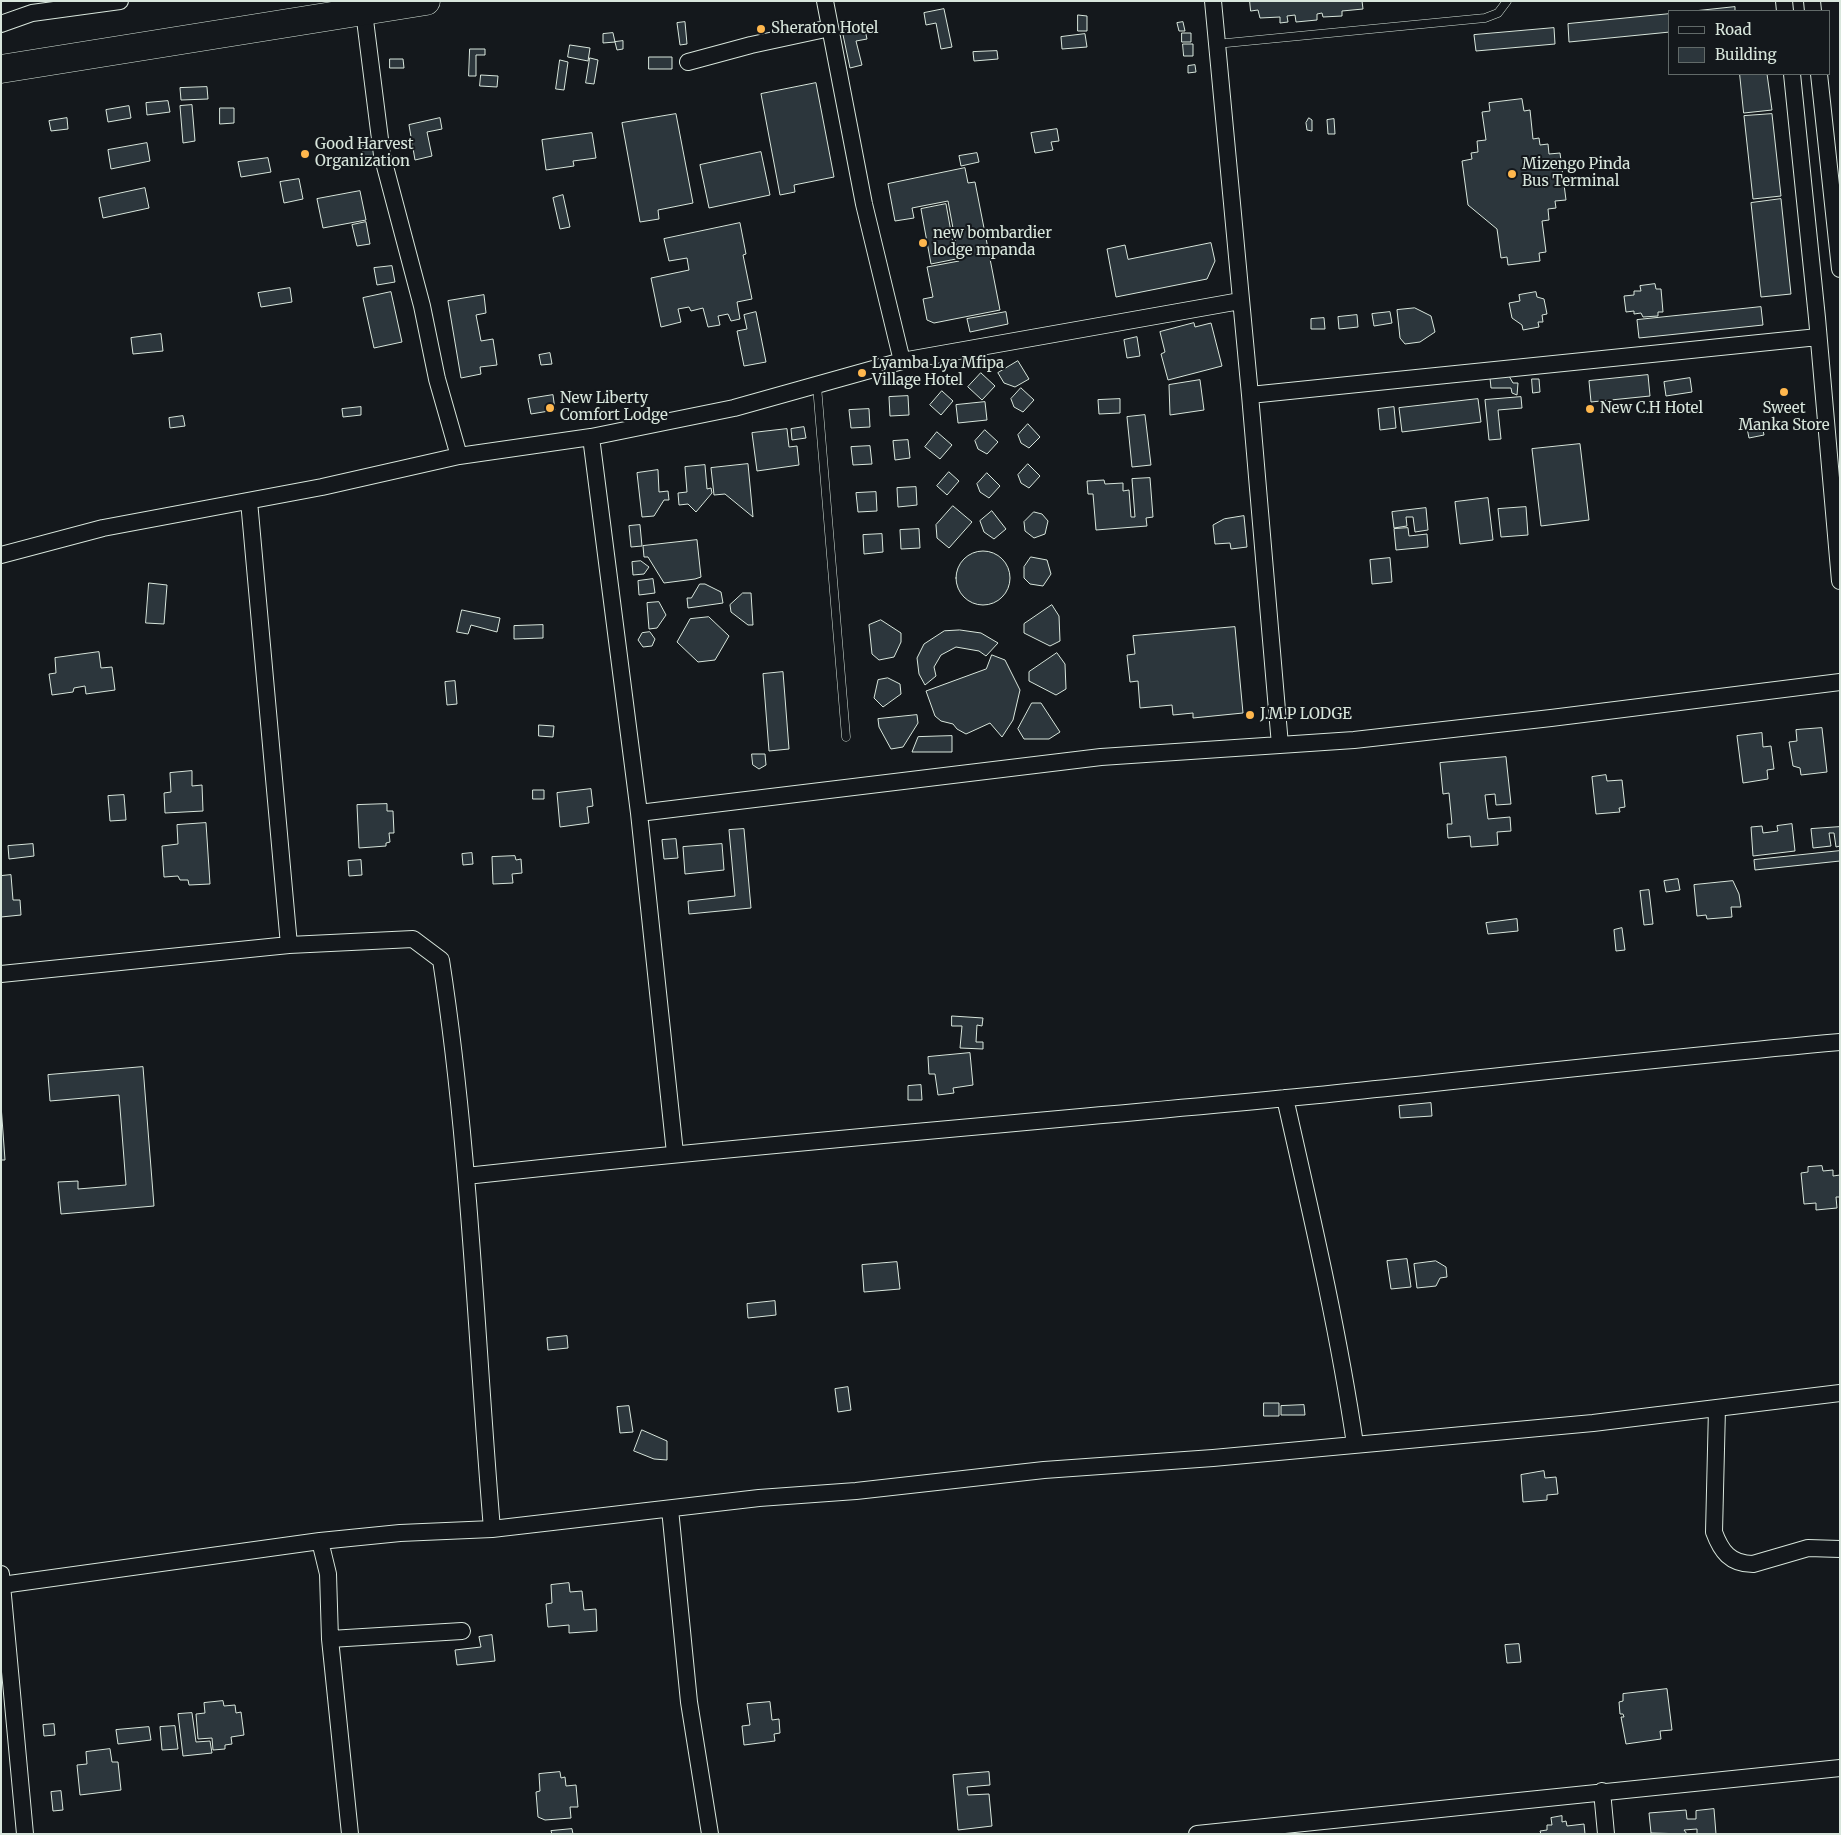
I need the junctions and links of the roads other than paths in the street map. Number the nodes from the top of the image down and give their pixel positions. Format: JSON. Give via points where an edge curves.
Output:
{"nodes":[{"id":1,"x":120,"y":1,"type":"edge"},
{"id":2,"x":426,"y":1,"type":"edge"},
{"id":3,"x":824,"y":1,"type":"edge"},
{"id":4,"x":1213,"y":1,"type":"edge"},
{"id":5,"x":1507,"y":1,"type":"edge"},
{"id":6,"x":30,"y":7,"type":"edge"},
{"id":7,"x":364,"y":12,"type":"junction"},
{"id":8,"x":1,"y":24,"type":"edge"},
{"id":9,"x":830,"y":28,"type":"junction"},
{"id":10,"x":1216,"y":44,"type":"junction"},
{"id":11,"x":688,"y":62,"type":"dead end"},
{"id":12,"x":1,"y":69,"type":"edge"},
{"id":13,"x":1792,"y":75,"type":"edge"},
{"id":14,"x":1819,"y":75,"type":"edge"},
{"id":15,"x":1840,"y":269,"type":"edge"},
{"id":16,"x":1240,"y":302,"type":"junction"},
{"id":17,"x":1818,"y":337,"type":"junction"},
{"id":18,"x":902,"y":361,"type":"junction"},
{"id":19,"x":817,"y":386,"type":"junction"},
{"id":20,"x":1250,"y":395,"type":"junction"},
{"id":21,"x":592,"y":437,"type":"junction"},
{"id":22,"x":459,"y":456,"type":"junction"},
{"id":23,"x":249,"y":502,"type":"junction"},
{"id":24,"x":1,"y":555,"type":"edge"},
{"id":25,"x":1840,"y":581,"type":"edge"},
{"id":26,"x":1840,"y":682,"type":"edge"},
{"id":27,"x":846,"y":737,"type":"dead end"},
{"id":28,"x":1280,"y":745,"type":"junction"},
{"id":29,"x":639,"y":813,"type":"junction"},
{"id":30,"x":289,"y":945,"type":"junction"},
{"id":31,"x":1,"y":974,"type":"edge"},
{"id":32,"x":1840,"y":1042,"type":"edge"},
{"id":33,"x":1285,"y":1098,"type":"junction"},
{"id":34,"x":675,"y":1153,"type":"junction"},
{"id":35,"x":466,"y":1176,"type":"junction"},
{"id":36,"x":1840,"y":1393,"type":"edge"},
{"id":37,"x":1717,"y":1408,"type":"junction"},
{"id":38,"x":1355,"y":1444,"type":"junction"},
{"id":39,"x":670,"y":1508,"type":"junction"},
{"id":40,"x":492,"y":1528,"type":"junction"},
{"id":41,"x":320,"y":1541,"type":"junction"},
{"id":42,"x":1840,"y":1549,"type":"edge"},
{"id":43,"x":2,"y":1580,"type":"edge"},
{"id":44,"x":462,"y":1631,"type":"dead end"},
{"id":45,"x":330,"y":1638,"type":"junction"},
{"id":46,"x":1840,"y":1768,"type":"edge"},
{"id":47,"x":1602,"y":1791,"type":"junction"},
{"id":48,"x":25,"y":1834,"type":"edge"},
{"id":49,"x":350,"y":1834,"type":"edge"},
{"id":50,"x":710,"y":1834,"type":"edge"},
{"id":51,"x":1197,"y":1834,"type":"edge"},
{"id":52,"x":1606,"y":1834,"type":"edge"}],
"edges":[{"from":1,"to":6,"type":"street"},
{"from":2,"to":7,"type":"highway"},
{"from":3,"to":9,"type":"street"},
{"from":4,"to":10,"type":"street"},
{"from":5,"to":10,"type":"lane","via":[[1498,13],[1485,18]]},
{"from":6,"to":8,"type":"street"},
{"from":7,"to":12,"type":"highway"},
{"from":7,"to":22,"type":"street","via":[[382,155]]},
{"from":9,"to":11,"type":"street"},
{"from":9,"to":18,"type":"street","via":[[864,204]]},
{"from":10,"to":16,"type":"street"},
{"from":13,"to":17,"type":"street"},
{"from":14,"to":15,"type":"street"},
{"from":16,"to":18,"type":"street"},
{"from":16,"to":20,"type":"street"},
{"from":17,"to":20,"type":"street"},
{"from":17,"to":25,"type":"street"},
{"from":18,"to":19,"type":"street"},
{"from":19,"to":21,"type":"street","via":[[734,408]]},
{"from":19,"to":27,"type":"lane"},
{"from":20,"to":28,"type":"street"},
{"from":21,"to":22,"type":"street"},
{"from":21,"to":29,"type":"street"},
{"from":22,"to":23,"type":"street"},
{"from":23,"to":24,"type":"street","via":[[103,528]]},
{"from":23,"to":30,"type":"street"},
{"from":26,"to":28,"type":"street","via":[[1551,718]]},
{"from":28,"to":29,"type":"street","via":[[1101,757]]},
{"from":29,"to":34,"type":"street"},
{"from":30,"to":31,"type":"street"},
{"from":30,"to":35,"type":"street","via":[[413,939],[441,960]]},
{"from":32,"to":33,"type":"street"},
{"from":33,"to":34,"type":"street"},
{"from":33,"to":38,"type":"street","via":[[1326,1279]]},
{"from":34,"to":35,"type":"street"},
{"from":35,"to":40,"type":"street"},
{"from":36,"to":37,"type":"street"},
{"from":37,"to":38,"type":"street","via":[[1593,1423]]},
{"from":37,"to":42,"type":"street","via":[[1714,1532],[1726,1556],[1744,1564],[1753,1564],[1808,1548]]},
{"from":38,"to":39,"type":"street","via":[[1044,1470]]},
{"from":39,"to":40,"type":"street"},
{"from":39,"to":50,"type":"street","via":[[689,1702]]},
{"from":40,"to":41,"type":"street"},
{"from":41,"to":43,"type":"street"},
{"from":41,"to":45,"type":"street","via":[[328,1574]]},
{"from":43,"to":48,"type":"street"},
{"from":44,"to":45,"type":"street"},
{"from":45,"to":49,"type":"street"},
{"from":46,"to":47,"type":"street"},
{"from":47,"to":51,"type":"street"},
{"from":47,"to":52,"type":"street"}]}
